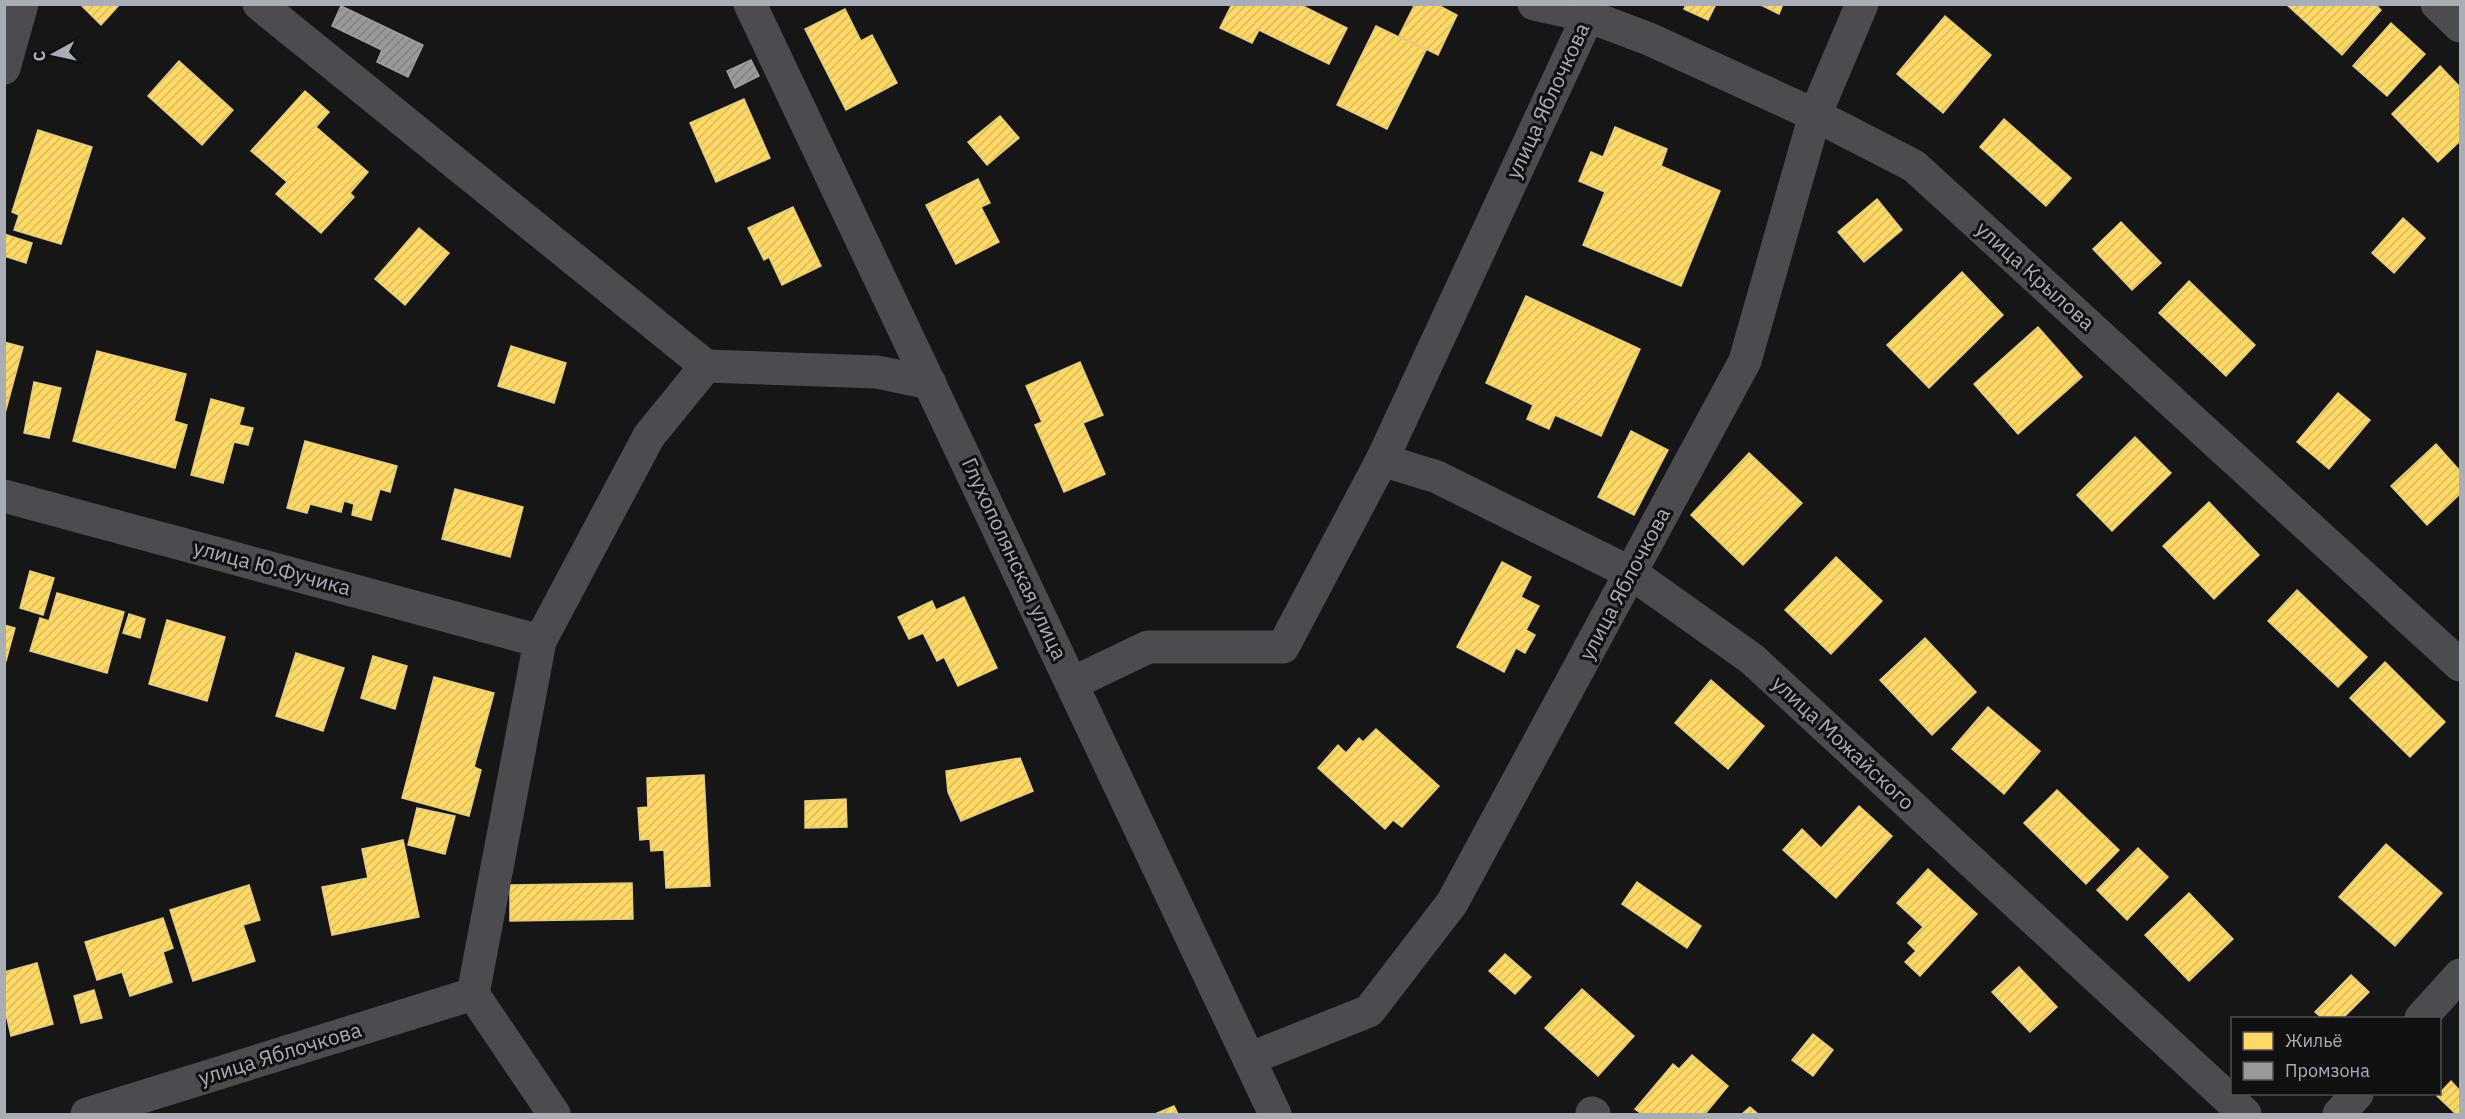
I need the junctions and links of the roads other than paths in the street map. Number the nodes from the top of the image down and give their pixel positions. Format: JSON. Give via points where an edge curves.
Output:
{"nodes":[{"id":1,"x":22,"y":4,"type":"edge"},
{"id":2,"x":259,"y":4,"type":"edge"},
{"id":3,"x":750,"y":4,"type":"edge"},
{"id":4,"x":1534,"y":4,"type":"edge"},
{"id":5,"x":1862,"y":4,"type":"edge"},
{"id":6,"x":2437,"y":4,"type":"edge"},
{"id":7,"x":1589,"y":10,"type":"edge"},
{"id":8,"x":2460,"y":26,"type":"edge"},
{"id":9,"x":4,"y":68,"type":"edge"},
{"id":10,"x":1815,"y":115,"type":"junction"},
{"id":11,"x":706,"y":366,"type":"junction"},
{"id":12,"x":930,"y":383,"type":"junction"},
{"id":13,"x":1382,"y":460,"type":"junction"},
{"id":14,"x":4,"y":496,"type":"edge"},
{"id":15,"x":1631,"y":573,"type":"junction"},
{"id":16,"x":540,"y":641,"type":"junction"},
{"id":17,"x":2460,"y":665,"type":"edge"},
{"id":18,"x":1073,"y":683,"type":"junction"},
{"id":19,"x":2460,"y":975,"type":"edge"},
{"id":20,"x":472,"y":994,"type":"junction"},
{"id":21,"x":2422,"y":1017,"type":"edge"},
{"id":22,"x":1249,"y":1059,"type":"junction"},
{"id":23,"x":2356,"y":1095,"type":"edge"},
{"id":24,"x":87,"y":1114,"type":"edge"},
{"id":25,"x":554,"y":1114,"type":"edge"},
{"id":26,"x":1275,"y":1114,"type":"edge"},
{"id":27,"x":2245,"y":1114,"type":"edge"},
{"id":28,"x":2339,"y":1114,"type":"edge"}],
"edges":[{"from":1,"to":9,"type":"street"},
{"from":2,"to":11,"type":"street"},
{"from":3,"to":12,"type":"street","name":"Глухополянская улица"},
{"from":4,"to":7,"type":"street","name":"улица Крылова"},
{"from":5,"to":10,"type":"street","name":"улица Яблочкова"},
{"from":6,"to":8,"type":"street"},
{"from":7,"to":10,"type":"street","name":"улица Крылова"},
{"from":7,"to":13,"type":"street","name":"улица Яблочкова"},
{"from":10,"to":15,"type":"street","name":"улица Яблочкова","via":[[1745,361]]},
{"from":10,"to":17,"type":"street","name":"улица Крылова","via":[[1914,166]]},
{"from":11,"to":12,"type":"street","via":[[877,372]]},
{"from":11,"to":16,"type":"street","via":[[649,436]]},
{"from":12,"to":18,"type":"street","name":"Глухополянская улица"},
{"from":13,"to":15,"type":"street","name":"улица Можайского","via":[[1437,477]]},
{"from":13,"to":18,"type":"street","name":"улица Яблочкова","via":[[1283,647],[1148,647]]},
{"from":14,"to":16,"type":"street","name":"улица Ю.Фучика"},
{"from":15,"to":22,"type":"street","name":"улица Яблочкова","via":[[1452,903],[1370,1011]]},
{"from":15,"to":27,"type":"street","name":"улица Можайского","via":[[1752,659]]},
{"from":16,"to":20,"type":"street"},
{"from":18,"to":22,"type":"street","name":"Глухополянская улица"},
{"from":19,"to":21,"type":"street"},
{"from":20,"to":24,"type":"street","name":"улица Яблочкова"},
{"from":20,"to":25,"type":"street"},
{"from":22,"to":26,"type":"street","name":"Глухополянская улица"},
{"from":23,"to":28,"type":"street"}]}
